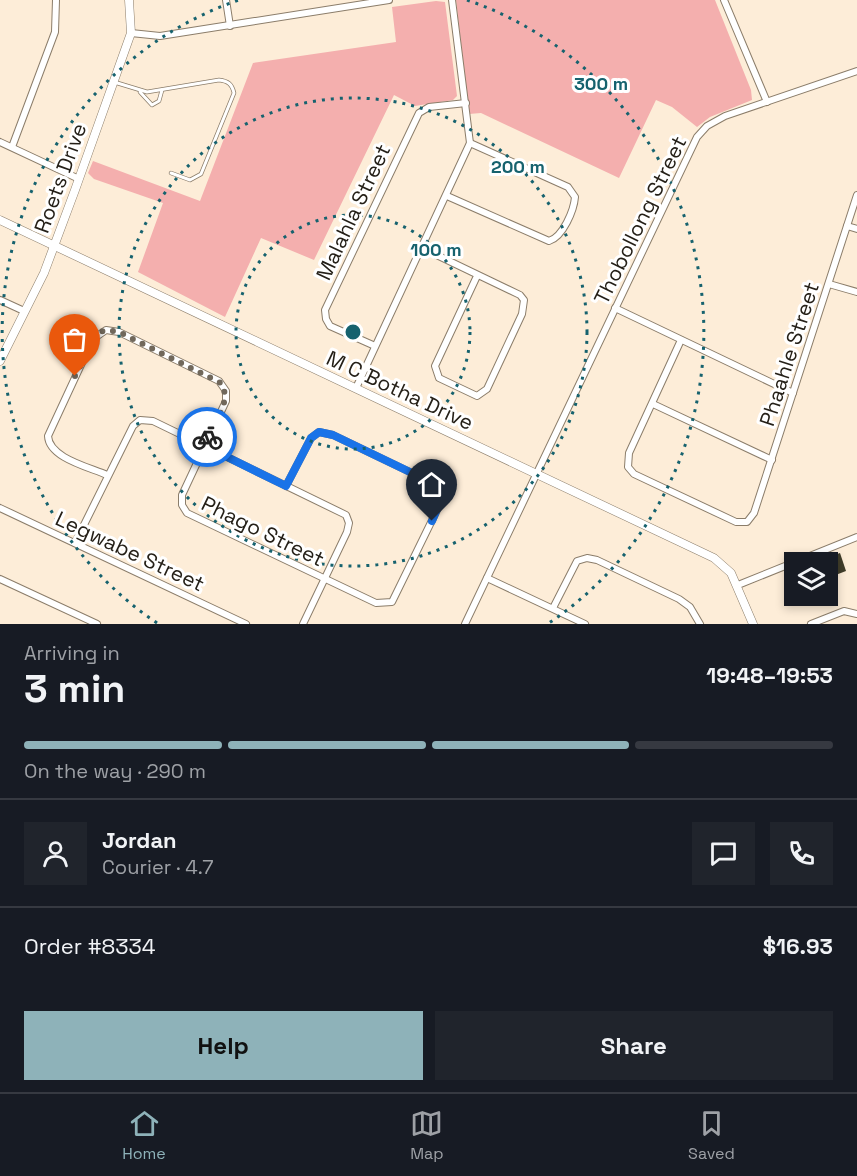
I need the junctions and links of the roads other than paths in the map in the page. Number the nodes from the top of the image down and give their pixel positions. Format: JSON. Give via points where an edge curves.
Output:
{"nodes":[{"id":1,"x":56,"y":0,"type":"edge"},
{"id":2,"x":129,"y":0,"type":"edge"},
{"id":3,"x":226,"y":0,"type":"edge"},
{"id":4,"x":389,"y":0,"type":"edge"},
{"id":5,"x":452,"y":0,"type":"edge"},
{"id":6,"x":724,"y":0,"type":"edge"},
{"id":7,"x":230,"y":26,"type":"junction"},
{"id":8,"x":130,"y":33,"type":"junction"},
{"id":9,"x":857,"y":71,"type":"edge"},
{"id":10,"x":113,"y":82,"type":"junction"},
{"id":11,"x":163,"y":90,"type":"junction"},
{"id":12,"x":140,"y":92,"type":"junction"},
{"id":13,"x":766,"y":102,"type":"junction"},
{"id":14,"x":465,"y":103,"type":"junction"},
{"id":15,"x":0,"y":142,"type":"edge"},
{"id":16,"x":470,"y":143,"type":"junction"},
{"id":17,"x":12,"y":147,"type":"junction"},
{"id":18,"x":171,"y":173,"type":"dead end"},
{"id":19,"x":79,"y":179,"type":"junction"},
{"id":20,"x":857,"y":195,"type":"edge"},
{"id":21,"x":447,"y":196,"type":"junction"},
{"id":22,"x":0,"y":220,"type":"edge"},
{"id":23,"x":847,"y":226,"type":"junction"},
{"id":24,"x":857,"y":229,"type":"edge"},
{"id":25,"x":54,"y":248,"type":"junction"},
{"id":26,"x":422,"y":248,"type":"junction"},
{"id":27,"x":477,"y":276,"type":"junction"},
{"id":28,"x":829,"y":284,"type":"junction"},
{"id":29,"x":857,"y":292,"type":"edge"},
{"id":30,"x":0,"y":300,"type":"edge"},
{"id":31,"x":615,"y":308,"type":"junction"},
{"id":32,"x":24,"y":311,"type":"junction"},
{"id":33,"x":681,"y":340,"type":"junction"},
{"id":34,"x":375,"y":346,"type":"junction"},
{"id":35,"x":0,"y":362,"type":"edge"},
{"id":36,"x":356,"y":388,"type":"junction"},
{"id":37,"x":793,"y":393,"type":"junction"},
{"id":38,"x":653,"y":404,"type":"junction"},
{"id":39,"x":203,"y":445,"type":"junction"},
{"id":40,"x":772,"y":460,"type":"junction"},
{"id":41,"x":107,"y":475,"type":"junction"},
{"id":42,"x":537,"y":475,"type":"junction"},
{"id":43,"x":286,"y":486,"type":"junction"},
{"id":44,"x":2,"y":509,"type":"edge"},
{"id":45,"x":0,"y":518,"type":"edge"},
{"id":46,"x":857,"y":537,"type":"edge"},
{"id":47,"x":75,"y":543,"type":"junction"},
{"id":48,"x":487,"y":578,"type":"junction"},
{"id":49,"x":0,"y":579,"type":"edge"},
{"id":50,"x":326,"y":579,"type":"junction"},
{"id":51,"x":738,"y":585,"type":"junction"},
{"id":52,"x":553,"y":608,"type":"junction"},
{"id":53,"x":857,"y":614,"type":"edge"},
{"id":54,"x":87,"y":622,"type":"edge"},
{"id":55,"x":97,"y":624,"type":"edge"},
{"id":56,"x":246,"y":624,"type":"edge"},
{"id":57,"x":303,"y":624,"type":"edge"},
{"id":58,"x":465,"y":624,"type":"edge"},
{"id":59,"x":585,"y":624,"type":"edge"},
{"id":60,"x":700,"y":624,"type":"edge"},
{"id":61,"x":753,"y":624,"type":"edge"},
{"id":62,"x":811,"y":624,"type":"edge"}],
"edges":[{"from":1,"to":17,"type":"street","via":[[55,32]]},
{"from":2,"to":8,"type":"street","name":"Roets Drive"},
{"from":3,"to":7,"type":"street"},
{"from":4,"to":7,"type":"street"},
{"from":5,"to":14,"type":"street"},
{"from":6,"to":13,"type":"street"},
{"from":7,"to":8,"type":"street","via":[[160,36]]},
{"from":8,"to":10,"type":"street","name":"Roets Drive"},
{"from":9,"to":13,"type":"street","name":"Thobollong Street"},
{"from":10,"to":12,"type":"lane"},
{"from":10,"to":19,"type":"street","name":"Roets Drive"},
{"from":11,"to":12,"type":"lane"},
{"from":11,"to":12,"type":"lane","via":[[159,101],[152,105]]},
{"from":11,"to":18,"type":"lane","via":[[219,80],[227,81],[234,93],[201,174],[190,180]]},
{"from":13,"to":31,"type":"street","name":"Thobollong Street","via":[[715,121],[697,137]]},
{"from":14,"to":16,"type":"street"},
{"from":14,"to":34,"type":"street","name":"Malahla Street","via":[[429,107],[419,113],[325,310],[330,326]]},
{"from":15,"to":17,"type":"street"},
{"from":16,"to":21,"type":"street"},
{"from":16,"to":21,"type":"street","via":[[565,186],[575,197],[574,204],[560,234],[549,241]]},
{"from":17,"to":19,"type":"street"},
{"from":19,"to":25,"type":"street","name":"Roets Drive"},
{"from":20,"to":23,"type":"street","name":"Phaahle Street"},
{"from":21,"to":26,"type":"street"},
{"from":22,"to":25,"type":"street","name":"M C Botha Drive"},
{"from":23,"to":24,"type":"street"},
{"from":23,"to":28,"type":"street","name":"Phaahle Street"},
{"from":25,"to":32,"type":"street","name":"Roets Drive"},
{"from":25,"to":36,"type":"street","name":"M C Botha Drive"},
{"from":26,"to":27,"type":"street"},
{"from":26,"to":34,"type":"street"},
{"from":27,"to":27,"type":"street","via":[[520,295],[525,306],[487,389],[477,396],[440,378],[435,366]]},
{"from":28,"to":29,"type":"street"},
{"from":28,"to":37,"type":"street","name":"Phaahle Street"},
{"from":30,"to":32,"type":"street"},
{"from":31,"to":33,"type":"street"},
{"from":31,"to":42,"type":"street","name":"Thobollong Street"},
{"from":32,"to":35,"type":"street","name":"Roets Drive"},
{"from":33,"to":37,"type":"street"},
{"from":33,"to":38,"type":"street"},
{"from":34,"to":36,"type":"street"},
{"from":36,"to":42,"type":"street","name":"M C Botha Drive"},
{"from":37,"to":40,"type":"street","name":"Phaahle Street"},
{"from":38,"to":40,"type":"street"},
{"from":38,"to":40,"type":"street","name":"Phaahle Street","via":[[629,453],[630,470],[736,522],[750,521]]},
{"from":39,"to":41,"type":"street","via":[[140,420]]},
{"from":39,"to":41,"type":"street","via":[[226,400],[221,383],[119,332],[102,331],[93,339],[48,432],[48,440],[56,452]]},
{"from":39,"to":43,"type":"street"},
{"from":39,"to":50,"type":"street","name":"Phago Street","via":[[182,495],[184,510]]},
{"from":41,"to":47,"type":"street"},
{"from":42,"to":48,"type":"street","name":"Thobollong Street"},
{"from":42,"to":51,"type":"street","name":"M C Botha Drive","via":[[714,558],[728,568]]},
{"from":43,"to":50,"type":"street","via":[[348,518],[348,532]]},
{"from":43,"to":50,"type":"street","via":[[311,438],[323,432],[428,479],[442,490],[441,502],[392,602],[380,604]]},
{"from":44,"to":45,"type":"street"},
{"from":44,"to":47,"type":"street","name":"Legwabe Street"},
{"from":46,"to":51,"type":"street"},
{"from":47,"to":56,"type":"street","name":"Legwabe Street"},
{"from":48,"to":52,"type":"street"},
{"from":48,"to":58,"type":"street","name":"Thobollong Street"},
{"from":49,"to":54,"type":"street"},
{"from":50,"to":57,"type":"street"},
{"from":51,"to":61,"type":"street","name":"M C Botha Drive"},
{"from":52,"to":59,"type":"street"},
{"from":52,"to":60,"type":"street","via":[[577,561],[587,558],[679,599],[690,607]]},
{"from":53,"to":62,"type":"street","via":[[844,611]]},
{"from":54,"to":55,"type":"street"}]}
